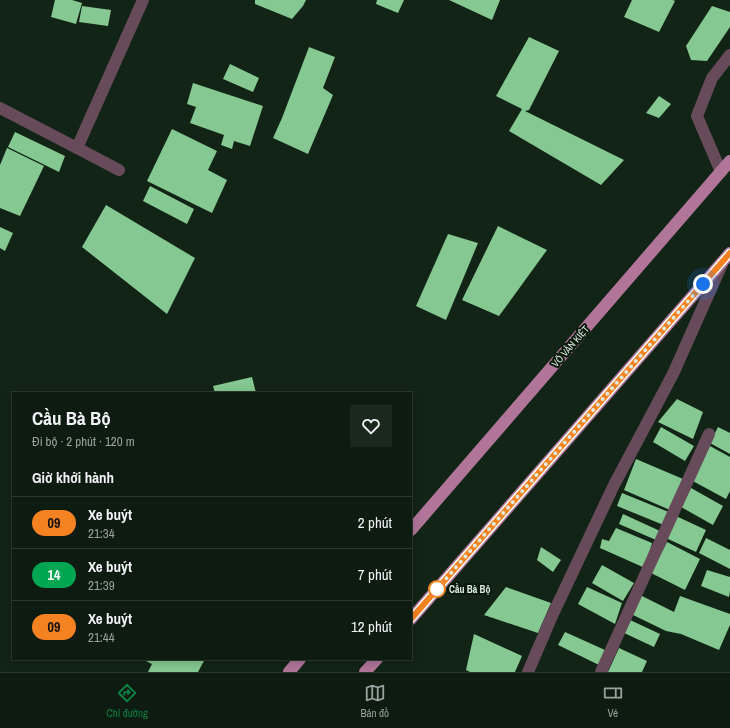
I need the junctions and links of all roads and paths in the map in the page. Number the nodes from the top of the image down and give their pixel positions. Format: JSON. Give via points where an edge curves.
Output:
{"nodes":[{"id":1,"x":144,"y":0,"type":"edge"},
{"id":2,"x":730,"y":54,"type":"edge"},
{"id":3,"x":0,"y":108,"type":"edge"},
{"id":4,"x":78,"y":149,"type":"junction"},
{"id":5,"x":730,"y":161,"type":"edge"},
{"id":6,"x":119,"y":170,"type":"dead end"},
{"id":7,"x":721,"y":172,"type":"junction"},
{"id":8,"x":727,"y":256,"type":"edge"},
{"id":9,"x":709,"y":434,"type":"dead end"},
{"id":10,"x":412,"y":529,"type":"edge"},
{"id":11,"x":412,"y":618,"type":"edge"},
{"id":12,"x":299,"y":660,"type":"edge"},
{"id":13,"x":375,"y":660,"type":"edge"},
{"id":14,"x":288,"y":672,"type":"edge"},
{"id":15,"x":365,"y":672,"type":"edge"},
{"id":16,"x":528,"y":672,"type":"edge"},
{"id":17,"x":601,"y":672,"type":"edge"}],
"edges":[{"from":1,"to":4,"type":"street"},
{"from":2,"to":7,"type":"street","via":[[712,78],[697,116]]},
{"from":3,"to":4,"type":"street"},
{"from":4,"to":6,"type":"street"},
{"from":5,"to":7,"type":"main road","name":"VÕ VĂN KIỆT"},
{"from":7,"to":10,"type":"main road","name":"VÕ VĂN KIỆT"},
{"from":8,"to":11,"type":"main road"},
{"from":8,"to":16,"type":"street","via":[[673,374],[614,485]]},
{"from":9,"to":17,"type":"street"},
{"from":12,"to":14,"type":"main road"},
{"from":13,"to":15,"type":"main road"}]}
